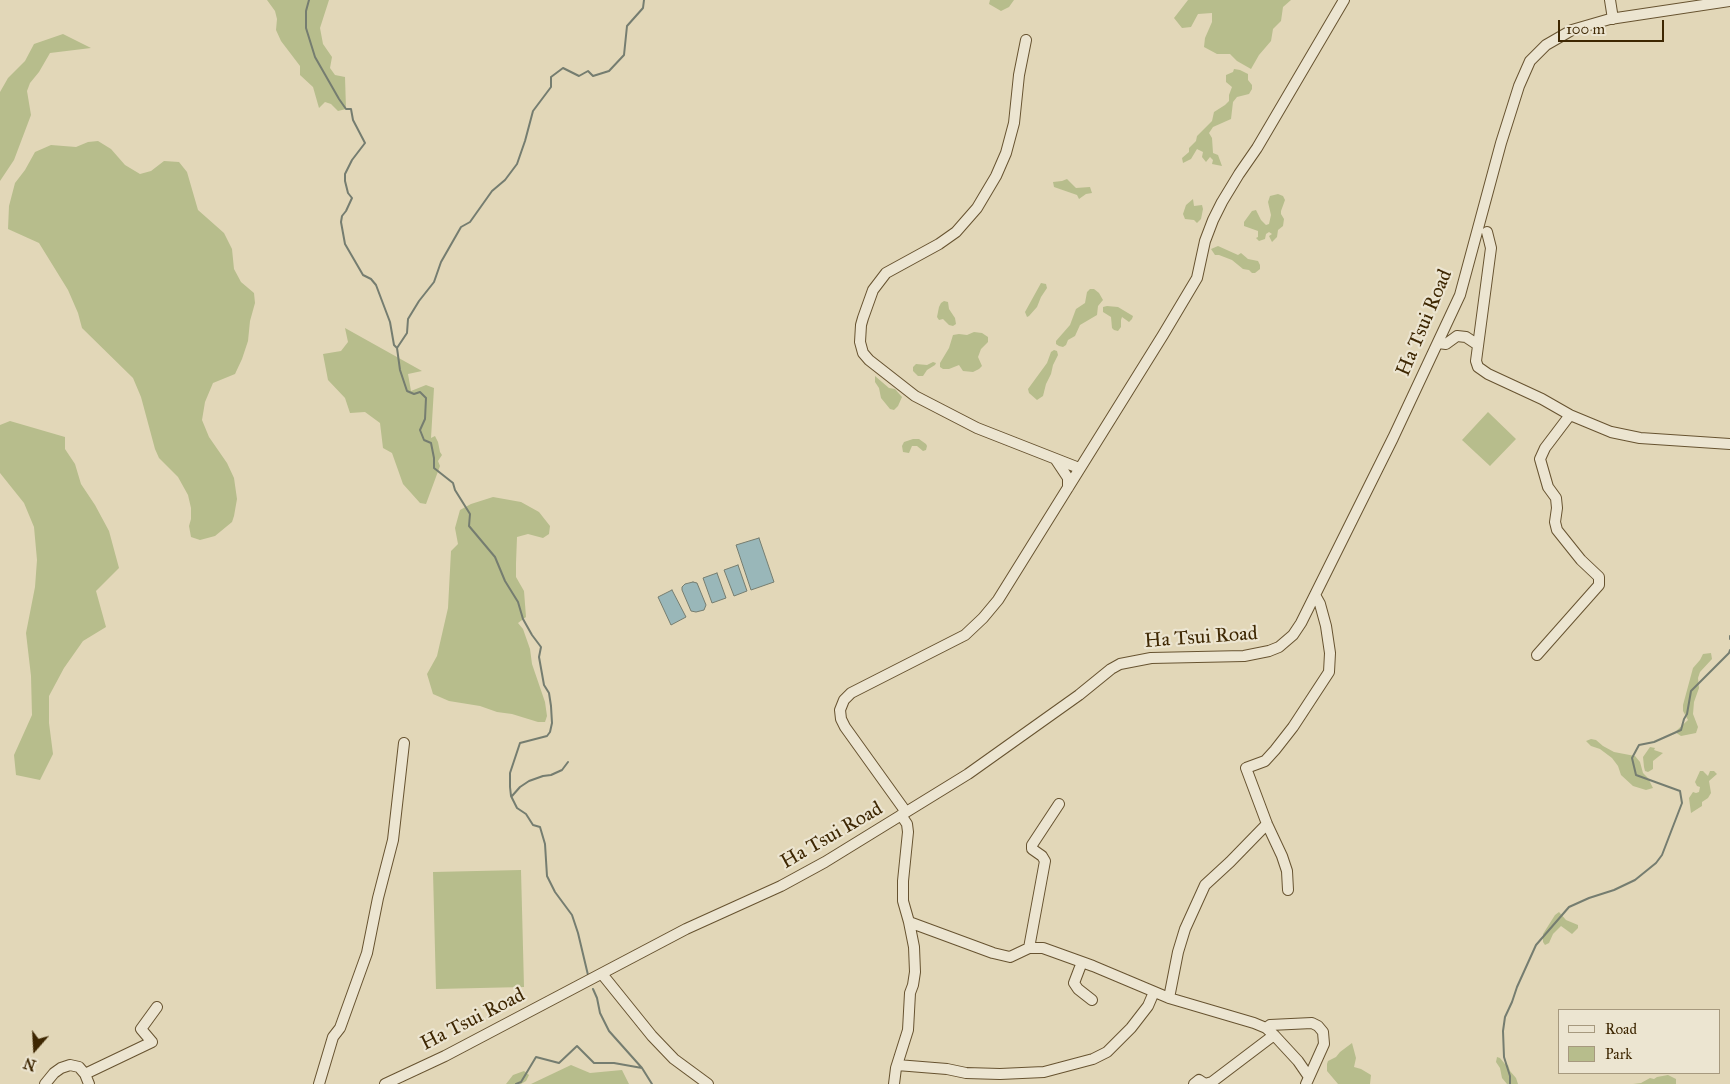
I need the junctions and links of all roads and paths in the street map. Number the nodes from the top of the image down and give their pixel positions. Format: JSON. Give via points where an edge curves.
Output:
{"nodes":[{"id":1,"x":1344,"y":0,"type":"edge"},
{"id":2,"x":1610,"y":0,"type":"edge"},
{"id":3,"x":1730,"y":1,"type":"edge"},
{"id":4,"x":1613,"y":18,"type":"junction"},
{"id":5,"x":1026,"y":40,"type":"dead end"},
{"id":6,"x":1487,"y":232,"type":"dead end"},
{"id":7,"x":1438,"y":343,"type":"junction"},
{"id":8,"x":1478,"y":345,"type":"junction"},
{"id":9,"x":1570,"y":415,"type":"junction"},
{"id":10,"x":1730,"y":444,"type":"edge"},
{"id":11,"x":1056,"y":460,"type":"junction"},
{"id":12,"x":1079,"y":468,"type":"junction"},
{"id":13,"x":1067,"y":489,"type":"junction"},
{"id":14,"x":1315,"y":595,"type":"junction"},
{"id":15,"x":1537,"y":655,"type":"dead end"},
{"id":16,"x":404,"y":743,"type":"dead end"},
{"id":17,"x":1059,"y":804,"type":"dead end"},
{"id":18,"x":904,"y":814,"type":"junction"},
{"id":19,"x":1268,"y":824,"type":"junction"},
{"id":20,"x":1288,"y":890,"type":"dead end"},
{"id":21,"x":909,"y":922,"type":"junction"},
{"id":22,"x":1029,"y":948,"type":"junction"},
{"id":23,"x":1082,"y":962,"type":"junction"},
{"id":24,"x":602,"y":974,"type":"junction"},
{"id":25,"x":1154,"y":992,"type":"junction"},
{"id":26,"x":1169,"y":998,"type":"junction"},
{"id":27,"x":1092,"y":1000,"type":"dead end"},
{"id":28,"x":157,"y":1007,"type":"dead end"},
{"id":29,"x":1270,"y":1032,"type":"junction"},
{"id":30,"x":897,"y":1064,"type":"junction"},
{"id":31,"x":85,"y":1074,"type":"junction"},
{"id":32,"x":1307,"y":1080,"type":"edge"},
{"id":33,"x":44,"y":1084,"type":"edge"},
{"id":34,"x":89,"y":1084,"type":"edge"},
{"id":35,"x":318,"y":1084,"type":"edge"},
{"id":36,"x":385,"y":1084,"type":"edge"},
{"id":37,"x":708,"y":1084,"type":"edge"},
{"id":38,"x":894,"y":1084,"type":"edge"},
{"id":39,"x":1194,"y":1084,"type":"edge"}],
"edges":[{"from":1,"to":12,"type":"street","via":[[1222,202],[1205,241],[1197,278]]},
{"from":2,"to":4,"type":"street"},
{"from":3,"to":4,"type":"street","name":"Ha Tsui Road"},
{"from":4,"to":7,"type":"street","name":"Ha Tsui Road","via":[[1572,30],[1546,45],[1530,60],[1501,143],[1460,295]]},
{"from":5,"to":11,"type":"street","via":[[1014,124],[996,176],[977,208],[956,232],[886,272],[873,290],[861,325],[860,342],[869,360],[915,396],[977,428]]},
{"from":6,"to":8,"type":"street","via":[[1491,248]]},
{"from":7,"to":8,"type":"street","via":[[1446,344],[1458,336]]},
{"from":7,"to":14,"type":"street","name":"Ha Tsui Road"},
{"from":8,"to":9,"type":"street","via":[[1478,367]]},
{"from":9,"to":10,"type":"street","via":[[1611,432],[1640,438]]},
{"from":9,"to":15,"type":"street","via":[[1540,459],[1548,487],[1556,498],[1557,530],[1599,577],[1599,585]]},
{"from":11,"to":12,"type":"street"},
{"from":11,"to":13,"type":"street","via":[[1068,478]]},
{"from":12,"to":13,"type":"street"},
{"from":13,"to":18,"type":"street","via":[[998,600],[972,630],[840,697],[841,719],[845,727]]},
{"from":14,"to":18,"type":"street","name":"Ha Tsui Road","via":[[1293,635],[1269,651],[1235,656],[1151,658],[1120,664],[968,774]]},
{"from":14,"to":19,"type":"street","via":[[1326,626],[1329,672],[1275,750],[1265,761],[1246,768]]},
{"from":16,"to":35,"type":"street","via":[[393,840],[368,953],[340,1028],[333,1037]]},
{"from":17,"to":22,"type":"street","via":[[1032,845],[1032,850],[1045,861]]},
{"from":18,"to":21,"type":"street","via":[[908,832],[903,901]]},
{"from":18,"to":24,"type":"street","name":"Ha Tsui Road","via":[[782,885],[686,929]]},
{"from":19,"to":20,"type":"street","via":[[1287,871]]},
{"from":19,"to":26,"type":"street","via":[[1205,885],[1185,929]]},
{"from":21,"to":22,"type":"street","via":[[1010,957]]},
{"from":21,"to":30,"type":"street","via":[[914,947],[914,985],[910,993],[908,1030]]},
{"from":22,"to":23,"type":"street","via":[[1043,948]]},
{"from":23,"to":25,"type":"street"},
{"from":23,"to":27,"type":"street","via":[[1074,983]]},
{"from":24,"to":36,"type":"street","name":"Ha Tsui Road"},
{"from":24,"to":37,"type":"street","via":[[674,1059]]},
{"from":25,"to":26,"type":"street"},
{"from":25,"to":30,"type":"street","via":[[1131,1028],[1107,1052],[1094,1059],[1044,1072],[1000,1074]]},
{"from":26,"to":29,"type":"street","via":[[1225,1014]]},
{"from":28,"to":31,"type":"street","via":[[142,1029],[152,1042]]},
{"from":29,"to":32,"type":"street","via":[[1298,1061]]},
{"from":29,"to":32,"type":"street","via":[[1270,1025],[1298,1023],[1312,1023],[1323,1032],[1324,1044]]},
{"from":29,"to":39,"type":"street","via":[[1212,1082],[1205,1084],[1199,1080]]},
{"from":30,"to":38,"type":"street"},
{"from":31,"to":33,"type":"street","via":[[70,1065],[61,1068]]},
{"from":31,"to":34,"type":"street"}]}
